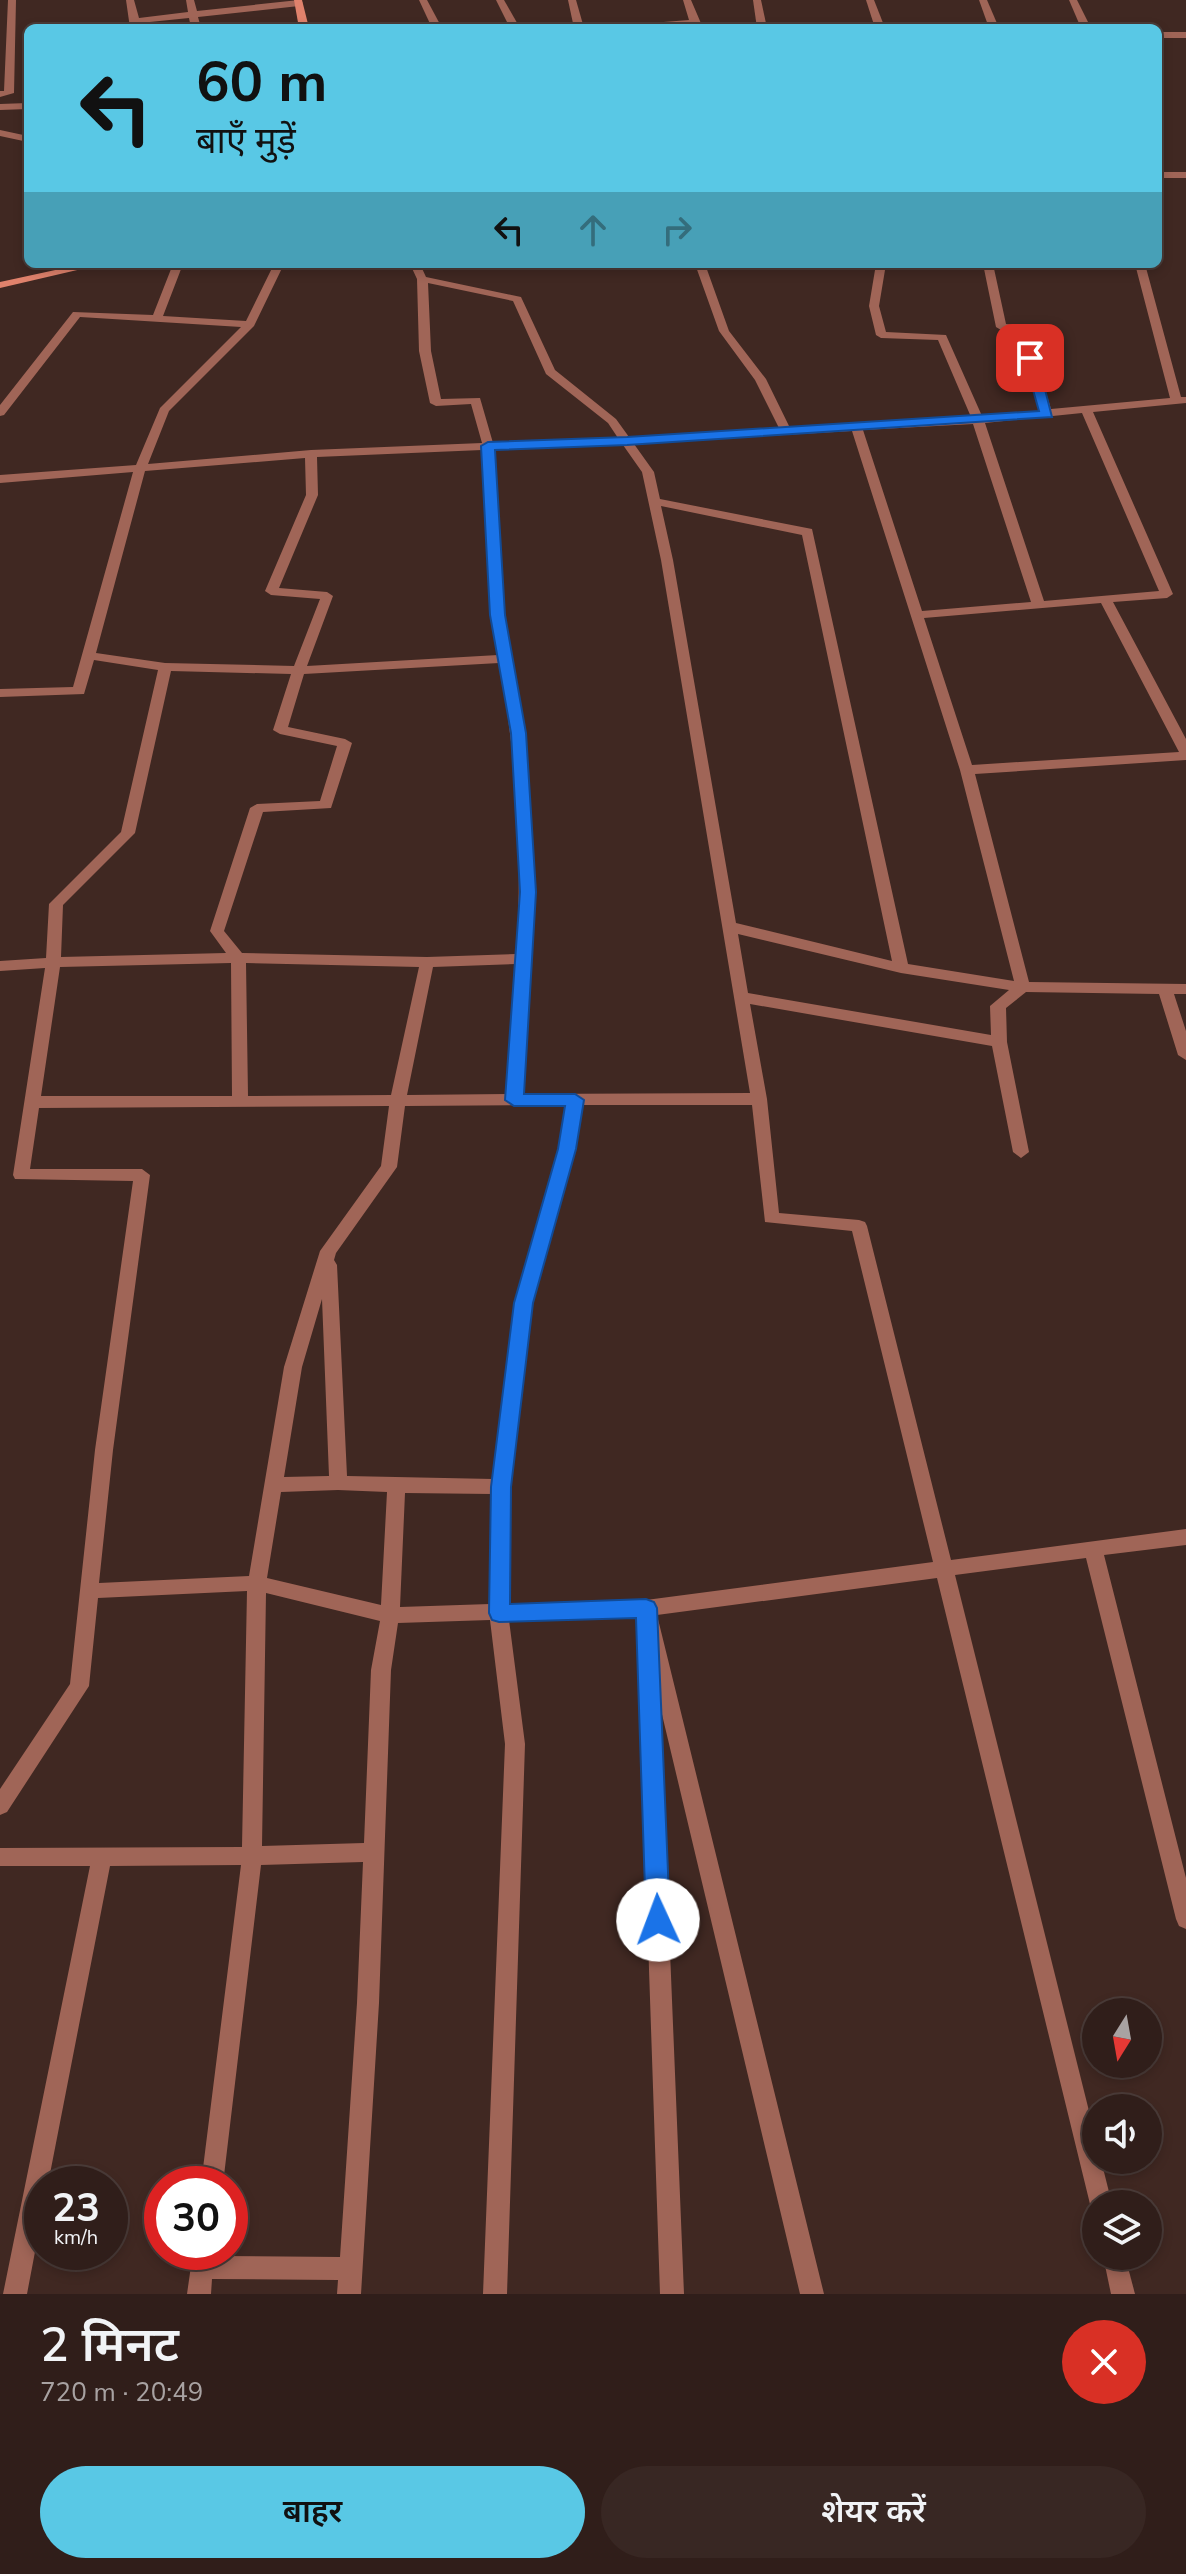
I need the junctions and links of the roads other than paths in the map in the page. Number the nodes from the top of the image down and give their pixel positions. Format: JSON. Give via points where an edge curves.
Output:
{"nodes":[{"id":1,"x":12,"y":0,"type":"edge"},
{"id":2,"x":130,"y":0,"type":"edge"},
{"id":3,"x":190,"y":0,"type":"edge"},
{"id":4,"x":423,"y":0,"type":"edge"},
{"id":5,"x":500,"y":0,"type":"edge"},
{"id":6,"x":572,"y":0,"type":"edge"},
{"id":7,"x":687,"y":0,"type":"edge"},
{"id":8,"x":757,"y":0,"type":"edge"},
{"id":9,"x":870,"y":0,"type":"edge"},
{"id":10,"x":983,"y":0,"type":"edge"},
{"id":11,"x":1073,"y":0,"type":"edge"},
{"id":12,"x":298,"y":1,"type":"edge"},
{"id":13,"x":193,"y":14,"type":"junction"},
{"id":14,"x":135,"y":24,"type":"edge"},
{"id":15,"x":195,"y":24,"type":"edge"},
{"id":16,"x":303,"y":24,"type":"edge"},
{"id":17,"x":435,"y":24,"type":"edge"},
{"id":18,"x":513,"y":24,"type":"edge"},
{"id":19,"x":578,"y":24,"type":"edge"},
{"id":20,"x":696,"y":24,"type":"edge"},
{"id":21,"x":761,"y":24,"type":"edge"},
{"id":22,"x":879,"y":24,"type":"edge"},
{"id":23,"x":992,"y":24,"type":"edge"},
{"id":24,"x":1084,"y":24,"type":"edge"},
{"id":25,"x":1162,"y":35,"type":"edge"},
{"id":26,"x":1186,"y":35,"type":"edge"},
{"id":27,"x":0,"y":94,"type":"edge"},
{"id":28,"x":24,"y":106,"type":"edge"},
{"id":29,"x":0,"y":107,"type":"edge"},
{"id":30,"x":0,"y":133,"type":"edge"},
{"id":31,"x":24,"y":138,"type":"edge"},
{"id":32,"x":1162,"y":175,"type":"edge"},
{"id":33,"x":1186,"y":175,"type":"edge"},
{"id":34,"x":79,"y":268,"type":"edge"},
{"id":35,"x":176,"y":268,"type":"edge"},
{"id":36,"x":277,"y":268,"type":"edge"},
{"id":37,"x":417,"y":268,"type":"edge"},
{"id":38,"x":701,"y":268,"type":"edge"},
{"id":39,"x":880,"y":268,"type":"edge"},
{"id":40,"x":989,"y":268,"type":"edge"},
{"id":41,"x":1141,"y":268,"type":"edge"},
{"id":42,"x":422,"y":279,"type":"junction"},
{"id":43,"x":0,"y":285,"type":"edge"},
{"id":44,"x":157,"y":318,"type":"junction"},
{"id":45,"x":250,"y":324,"type":"junction"},
{"id":46,"x":1181,"y":400,"type":"edge"},
{"id":47,"x":1086,"y":410,"type":"junction"},
{"id":48,"x":0,"y":413,"type":"edge"},
{"id":49,"x":1047,"y":414,"type":"junction"},
{"id":50,"x":978,"y":420,"type":"junction"},
{"id":51,"x":856,"y":427,"type":"junction"},
{"id":52,"x":786,"y":431,"type":"junction"},
{"id":53,"x":627,"y":441,"type":"junction"},
{"id":54,"x":488,"y":446,"type":"junction"},
{"id":55,"x":311,"y":454,"type":"junction"},
{"id":56,"x":140,"y":468,"type":"junction"},
{"id":57,"x":0,"y":479,"type":"edge"},
{"id":58,"x":654,"y":501,"type":"junction"},
{"id":59,"x":1106,"y":601,"type":"junction"},
{"id":60,"x":1039,"y":606,"type":"junction"},
{"id":61,"x":917,"y":615,"type":"junction"},
{"id":62,"x":91,"y":656,"type":"junction"},
{"id":63,"x":505,"y":659,"type":"junction"},
{"id":64,"x":165,"y":667,"type":"junction"},
{"id":65,"x":299,"y":670,"type":"junction"},
{"id":66,"x":0,"y":693,"type":"edge"},
{"id":67,"x":1186,"y":754,"type":"edge"},
{"id":68,"x":967,"y":770,"type":"junction"},
{"id":69,"x":731,"y":927,"type":"junction"},
{"id":70,"x":238,"y":958,"type":"junction"},
{"id":71,"x":525,"y":959,"type":"junction"},
{"id":72,"x":53,"y":962,"type":"junction"},
{"id":73,"x":427,"y":962,"type":"junction"},
{"id":74,"x":0,"y":966,"type":"edge"},
{"id":75,"x":901,"y":968,"type":"junction"},
{"id":76,"x":1023,"y":987,"type":"junction"},
{"id":77,"x":1186,"y":989,"type":"edge"},
{"id":78,"x":1166,"y":991,"type":"junction"},
{"id":79,"x":742,"y":997,"type":"junction"},
{"id":80,"x":999,"y":1042,"type":"junction"},
{"id":81,"x":1186,"y":1055,"type":"edge"},
{"id":82,"x":240,"y":1099,"type":"junction"},
{"id":83,"x":759,"y":1099,"type":"junction"},
{"id":84,"x":398,"y":1100,"type":"junction"},
{"id":85,"x":514,"y":1100,"type":"junction"},
{"id":86,"x":575,"y":1100,"type":"junction"},
{"id":87,"x":34,"y":1102,"type":"junction"},
{"id":88,"x":1021,"y":1152,"type":"dead end"},
{"id":89,"x":328,"y":1251,"type":"junction"},
{"id":90,"x":338,"y":1483,"type":"junction"},
{"id":91,"x":273,"y":1485,"type":"junction"},
{"id":92,"x":396,"y":1485,"type":"junction"},
{"id":93,"x":501,"y":1487,"type":"junction"},
{"id":94,"x":1186,"y":1537,"type":"edge"},
{"id":95,"x":1093,"y":1549,"type":"junction"},
{"id":96,"x":944,"y":1569,"type":"junction"},
{"id":97,"x":257,"y":1583,"type":"junction"},
{"id":98,"x":89,"y":1591,"type":"junction"},
{"id":99,"x":646,"y":1608,"type":"junction"},
{"id":100,"x":499,"y":1613,"type":"junction"},
{"id":101,"x":390,"y":1615,"type":"junction"},
{"id":102,"x":0,"y":1806,"type":"edge"},
{"id":103,"x":374,"y":1852,"type":"junction"},
{"id":104,"x":252,"y":1856,"type":"junction"},
{"id":105,"x":0,"y":1857,"type":"edge"},
{"id":106,"x":102,"y":1857,"type":"junction"},
{"id":107,"x":1186,"y":1919,"type":"edge"},
{"id":108,"x":214,"y":2166,"type":"edge"},
{"id":109,"x":1098,"y":2190,"type":"edge"},
{"id":110,"x":248,"y":2263,"type":"edge"},
{"id":111,"x":349,"y":2269,"type":"junction"},
{"id":112,"x":202,"y":2270,"type":"edge"},
{"id":113,"x":1117,"y":2270,"type":"edge"},
{"id":114,"x":15,"y":2294,"type":"edge"},
{"id":115,"x":199,"y":2294,"type":"edge"},
{"id":116,"x":349,"y":2294,"type":"edge"},
{"id":117,"x":495,"y":2294,"type":"edge"},
{"id":118,"x":672,"y":2294,"type":"edge"},
{"id":119,"x":812,"y":2294,"type":"edge"},
{"id":120,"x":1123,"y":2294,"type":"edge"}],
"edges":[{"from":1,"to":27,"type":"street","via":[[9,93]]},
{"from":2,"to":14,"type":"street"},
{"from":3,"to":13,"type":"street"},
{"from":4,"to":17,"type":"street"},
{"from":5,"to":18,"type":"street"},
{"from":6,"to":19,"type":"street"},
{"from":7,"to":20,"type":"street"},
{"from":8,"to":21,"type":"street"},
{"from":9,"to":22,"type":"street"},
{"from":10,"to":23,"type":"street"},
{"from":11,"to":24,"type":"street"},
{"from":12,"to":13,"type":"street"},
{"from":12,"to":16,"type":"street"},
{"from":13,"to":14,"type":"street"},
{"from":13,"to":15,"type":"street"},
{"from":25,"to":26,"type":"street"},
{"from":28,"to":29,"type":"street"},
{"from":30,"to":31,"type":"street"},
{"from":32,"to":33,"type":"street"},
{"from":34,"to":43,"type":"street"},
{"from":35,"to":44,"type":"street"},
{"from":36,"to":45,"type":"street"},
{"from":37,"to":42,"type":"street"},
{"from":38,"to":52,"type":"street","via":[[724,331],[760,379]]},
{"from":39,"to":50,"type":"street","via":[[874,306],[881,335],[942,337]]},
{"from":40,"to":49,"type":"street","via":[[1001,327],[1022,329]]},
{"from":41,"to":46,"type":"street"},
{"from":42,"to":53,"type":"street","via":[[517,299],[550,372],[612,421]]},
{"from":42,"to":54,"type":"street","via":[[425,351],[436,403],[476,400]]},
{"from":44,"to":45,"type":"street"},
{"from":44,"to":48,"type":"street","via":[[77,314]]},
{"from":45,"to":56,"type":"street","via":[[164,410]]},
{"from":46,"to":47,"type":"street"},
{"from":47,"to":49,"type":"street"},
{"from":47,"to":59,"type":"street","via":[[1167,594]]},
{"from":49,"to":50,"type":"street"},
{"from":50,"to":51,"type":"street"},
{"from":50,"to":60,"type":"street"},
{"from":51,"to":52,"type":"street"},
{"from":51,"to":61,"type":"street"},
{"from":52,"to":53,"type":"street"},
{"from":53,"to":54,"type":"street"},
{"from":53,"to":58,"type":"street","via":[[648,472]]},
{"from":54,"to":55,"type":"street"},
{"from":54,"to":63,"type":"street","via":[[497,615]]},
{"from":55,"to":56,"type":"street"},
{"from":55,"to":65,"type":"street","via":[[312,495],[271,591],[327,596]]},
{"from":56,"to":57,"type":"street"},
{"from":56,"to":62,"type":"street"},
{"from":58,"to":69,"type":"street"},
{"from":58,"to":75,"type":"street","via":[[808,532]]},
{"from":59,"to":60,"type":"street"},
{"from":59,"to":67,"type":"street"},
{"from":60,"to":61,"type":"street"},
{"from":61,"to":68,"type":"street"},
{"from":62,"to":64,"type":"street"},
{"from":62,"to":66,"type":"street","via":[[79,691]]},
{"from":63,"to":65,"type":"street"},
{"from":63,"to":71,"type":"street","via":[[519,733],[528,892]]},
{"from":64,"to":65,"type":"street"},
{"from":64,"to":72,"type":"street","via":[[128,833],[56,904]]},
{"from":65,"to":70,"type":"street","via":[[280,730],[345,743],[326,805],[257,808],[217,931]]},
{"from":67,"to":68,"type":"street"},
{"from":68,"to":76,"type":"street"},
{"from":69,"to":75,"type":"street"},
{"from":69,"to":79,"type":"street"},
{"from":70,"to":72,"type":"street"},
{"from":70,"to":73,"type":"street"},
{"from":70,"to":82,"type":"street"},
{"from":71,"to":73,"type":"street"},
{"from":71,"to":85,"type":"street"},
{"from":72,"to":74,"type":"street"},
{"from":72,"to":87,"type":"street"},
{"from":73,"to":84,"type":"street"},
{"from":75,"to":76,"type":"street"},
{"from":76,"to":78,"type":"street"},
{"from":76,"to":80,"type":"street","via":[[998,1006]]},
{"from":77,"to":78,"type":"street"},
{"from":78,"to":81,"type":"street"},
{"from":79,"to":80,"type":"street"},
{"from":79,"to":83,"type":"street"},
{"from":80,"to":88,"type":"street"},
{"from":82,"to":84,"type":"street"},
{"from":82,"to":87,"type":"street"},
{"from":83,"to":86,"type":"street"},
{"from":83,"to":96,"type":"street","via":[[771,1218],[859,1226]]},
{"from":84,"to":85,"type":"street"},
{"from":84,"to":89,"type":"street","via":[[389,1167]]},
{"from":85,"to":86,"type":"street"},
{"from":86,"to":93,"type":"street","via":[[567,1149],[524,1303]]},
{"from":87,"to":98,"type":"street","via":[[21,1175],[142,1175]]},
{"from":89,"to":90,"type":"street"},
{"from":89,"to":91,"type":"street","via":[[293,1367]]},
{"from":90,"to":91,"type":"street"},
{"from":90,"to":92,"type":"street"},
{"from":91,"to":97,"type":"street"},
{"from":92,"to":93,"type":"street"},
{"from":92,"to":101,"type":"street"},
{"from":93,"to":100,"type":"street"},
{"from":94,"to":95,"type":"street"},
{"from":95,"to":96,"type":"street"},
{"from":95,"to":107,"type":"street"},
{"from":96,"to":99,"type":"street"},
{"from":96,"to":109,"type":"street"},
{"from":97,"to":98,"type":"street"},
{"from":97,"to":101,"type":"street"},
{"from":97,"to":104,"type":"street"},
{"from":98,"to":102,"type":"street","via":[[79,1686]]},
{"from":99,"to":100,"type":"street"},
{"from":99,"to":118,"type":"street"},
{"from":99,"to":119,"type":"street"},
{"from":100,"to":101,"type":"street"},
{"from":100,"to":117,"type":"street","via":[[515,1744]]},
{"from":101,"to":103,"type":"street","via":[[381,1670]]},
{"from":103,"to":104,"type":"street"},
{"from":103,"to":111,"type":"street"},
{"from":104,"to":106,"type":"street"},
{"from":104,"to":108,"type":"street"},
{"from":105,"to":106,"type":"street"},
{"from":106,"to":114,"type":"street"},
{"from":110,"to":111,"type":"street"},
{"from":111,"to":116,"type":"street"},
{"from":112,"to":115,"type":"street"},
{"from":113,"to":120,"type":"street"}]}
